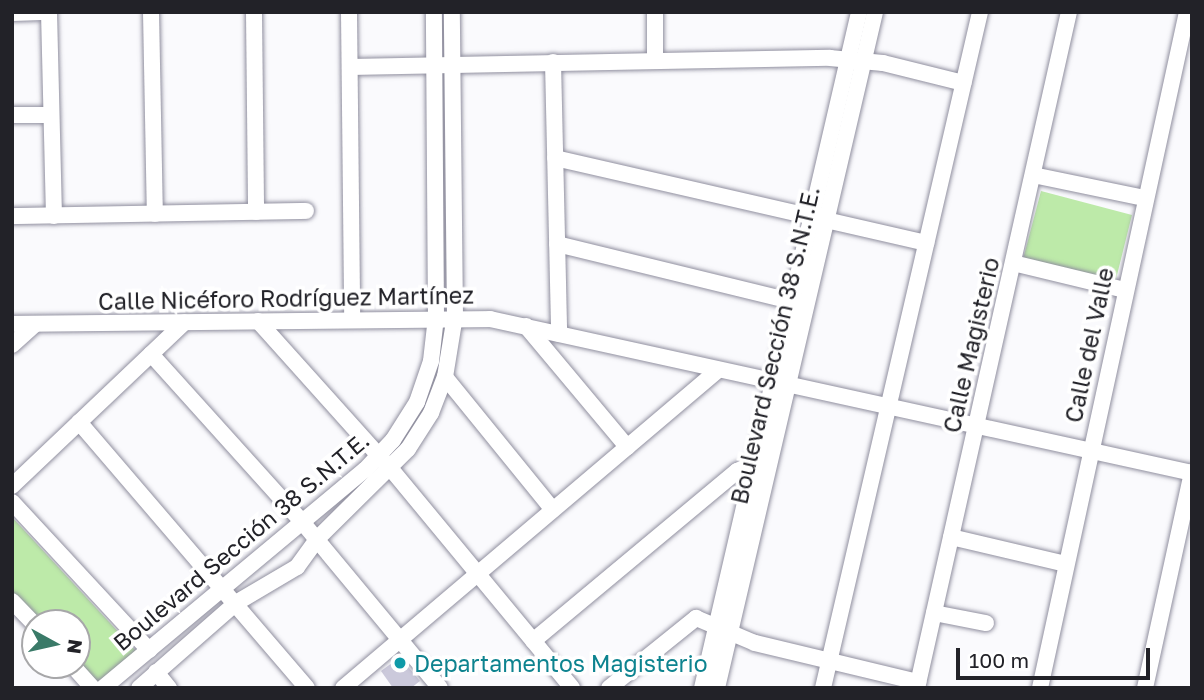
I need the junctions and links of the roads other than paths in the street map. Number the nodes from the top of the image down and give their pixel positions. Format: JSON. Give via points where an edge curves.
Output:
{"nodes":[{"id":1,"x":49,"y":12,"type":"edge"},
{"id":2,"x":151,"y":12,"type":"edge"},
{"id":3,"x":254,"y":12,"type":"edge"},
{"id":4,"x":349,"y":12,"type":"edge"},
{"id":5,"x":434,"y":12,"type":"edge"},
{"id":6,"x":452,"y":12,"type":"edge"},
{"id":7,"x":655,"y":12,"type":"edge"},
{"id":8,"x":859,"y":12,"type":"edge"},
{"id":9,"x":875,"y":12,"type":"edge"},
{"id":10,"x":980,"y":12,"type":"edge"},
{"id":11,"x":1069,"y":12,"type":"edge"},
{"id":12,"x":1186,"y":12,"type":"edge"},
{"id":13,"x":12,"y":13,"type":"edge"},
{"id":14,"x":655,"y":60,"type":"junction"},
{"id":15,"x":856,"y":60,"type":"junction"},
{"id":16,"x":553,"y":62,"type":"junction"},
{"id":17,"x":452,"y":63,"type":"junction"},
{"id":18,"x":435,"y":64,"type":"junction"},
{"id":19,"x":350,"y":66,"type":"junction"},
{"id":20,"x":964,"y":83,"type":"junction"},
{"id":21,"x":12,"y":115,"type":"edge"},
{"id":22,"x":51,"y":115,"type":"junction"},
{"id":23,"x":555,"y":158,"type":"junction"},
{"id":24,"x":1033,"y":175,"type":"junction"},
{"id":25,"x":1144,"y":198,"type":"junction"},
{"id":26,"x":306,"y":211,"type":"dead end"},
{"id":27,"x":256,"y":212,"type":"junction"},
{"id":28,"x":155,"y":214,"type":"junction"},
{"id":29,"x":12,"y":216,"type":"edge"},
{"id":30,"x":54,"y":216,"type":"junction"},
{"id":31,"x":811,"y":216,"type":"junction"},
{"id":32,"x":827,"y":220,"type":"junction"},
{"id":33,"x":926,"y":243,"type":"junction"},
{"id":34,"x":557,"y":244,"type":"junction"},
{"id":35,"x":1013,"y":263,"type":"junction"},
{"id":36,"x":1125,"y":289,"type":"junction"},
{"id":37,"x":799,"y":303,"type":"junction"},
{"id":38,"x":436,"y":317,"type":"junction"},
{"id":39,"x":454,"y":317,"type":"junction"},
{"id":40,"x":352,"y":320,"type":"junction"},
{"id":41,"x":258,"y":321,"type":"junction"},
{"id":42,"x":185,"y":322,"type":"junction"},
{"id":43,"x":12,"y":324,"type":"edge"},
{"id":44,"x":35,"y":324,"type":"junction"},
{"id":45,"x":526,"y":326,"type":"junction"},
{"id":46,"x":559,"y":334,"type":"junction"},
{"id":47,"x":12,"y":345,"type":"edge"},
{"id":48,"x":151,"y":355,"type":"junction"},
{"id":49,"x":718,"y":370,"type":"junction"},
{"id":50,"x":445,"y":377,"type":"junction"},
{"id":51,"x":780,"y":385,"type":"junction"},
{"id":52,"x":886,"y":409,"type":"junction"},
{"id":53,"x":79,"y":422,"type":"junction"},
{"id":54,"x":976,"y":428,"type":"junction"},
{"id":55,"x":627,"y":447,"type":"junction"},
{"id":56,"x":1089,"y":452,"type":"junction"},
{"id":57,"x":379,"y":457,"type":"junction"},
{"id":58,"x":771,"y":458,"type":"junction"},
{"id":59,"x":753,"y":463,"type":"junction"},
{"id":60,"x":391,"y":469,"type":"junction"},
{"id":61,"x":1192,"y":473,"type":"edge"},
{"id":62,"x":12,"y":485,"type":"edge"},
{"id":63,"x":12,"y":502,"type":"edge"},
{"id":64,"x":553,"y":510,"type":"junction"},
{"id":65,"x":303,"y":523,"type":"junction"},
{"id":66,"x":951,"y":537,"type":"junction"},
{"id":67,"x":317,"y":539,"type":"junction"},
{"id":68,"x":1066,"y":564,"type":"junction"},
{"id":69,"x":478,"y":574,"type":"junction"},
{"id":70,"x":223,"y":588,"type":"junction"},
{"id":71,"x":236,"y":603,"type":"junction"},
{"id":72,"x":934,"y":613,"type":"junction"},
{"id":73,"x":986,"y":623,"type":"dead end"},
{"id":74,"x":725,"y":630,"type":"junction"},
{"id":75,"x":400,"y":640,"type":"junction"},
{"id":76,"x":533,"y":641,"type":"junction"},
{"id":77,"x":149,"y":650,"type":"junction"},
{"id":78,"x":829,"y":662,"type":"junction"},
{"id":79,"x":156,"y":672,"type":"junction"},
{"id":80,"x":917,"y":685,"type":"edge"},
{"id":81,"x":103,"y":688,"type":"edge"},
{"id":82,"x":139,"y":688,"type":"edge"},
{"id":83,"x":169,"y":688,"type":"edge"},
{"id":84,"x":307,"y":688,"type":"edge"},
{"id":85,"x":344,"y":688,"type":"edge"},
{"id":86,"x":440,"y":688,"type":"edge"},
{"id":87,"x":572,"y":688,"type":"edge"},
{"id":88,"x":609,"y":688,"type":"edge"},
{"id":89,"x":702,"y":688,"type":"edge"},
{"id":90,"x":718,"y":688,"type":"edge"},
{"id":91,"x":823,"y":688,"type":"edge"},
{"id":92,"x":1040,"y":688,"type":"edge"},
{"id":93,"x":1145,"y":688,"type":"edge"}],
"edges":[{"from":1,"to":13,"type":"street"},
{"from":1,"to":22,"type":"street"},
{"from":2,"to":28,"type":"street"},
{"from":3,"to":27,"type":"street"},
{"from":4,"to":19,"type":"street"},
{"from":5,"to":18,"type":"street","name":"Boulevard Sección 38 S.N.T.E."},
{"from":6,"to":17,"type":"street","name":"Boulevard Sección 38 S.N.T.E."},
{"from":7,"to":14,"type":"street"},
{"from":8,"to":15,"type":"street","name":"Boulevard Sección 38 S.N.T.E."},
{"from":9,"to":15,"type":"street","name":"Boulevard Sección 38 S.N.T.E."},
{"from":10,"to":20,"type":"street"},
{"from":11,"to":24,"type":"street","name":"Calle Magisterio"},
{"from":12,"to":25,"type":"street","name":"Calle del Valle"},
{"from":14,"to":15,"type":"street"},
{"from":14,"to":16,"type":"street"},
{"from":15,"to":20,"type":"street"},
{"from":15,"to":31,"type":"street","name":"Boulevard Sección 38 S.N.T.E."},
{"from":15,"to":32,"type":"street","name":"Boulevard Sección 38 S.N.T.E."},
{"from":16,"to":17,"type":"street"},
{"from":16,"to":23,"type":"street"},
{"from":17,"to":18,"type":"street"},
{"from":17,"to":39,"type":"street","name":"Boulevard Sección 38 S.N.T.E."},
{"from":18,"to":19,"type":"street"},
{"from":18,"to":38,"type":"street","name":"Boulevard Sección 38 S.N.T.E."},
{"from":19,"to":40,"type":"street"},
{"from":20,"to":33,"type":"street"},
{"from":21,"to":22,"type":"street"},
{"from":22,"to":30,"type":"street"},
{"from":23,"to":31,"type":"street"},
{"from":23,"to":34,"type":"street"},
{"from":24,"to":25,"type":"street"},
{"from":24,"to":35,"type":"street","name":"Calle Magisterio"},
{"from":25,"to":36,"type":"street","name":"Calle del Valle"},
{"from":26,"to":27,"type":"street"},
{"from":27,"to":28,"type":"street"},
{"from":28,"to":30,"type":"street"},
{"from":29,"to":30,"type":"street"},
{"from":31,"to":32,"type":"street"},
{"from":31,"to":37,"type":"street","name":"Boulevard Sección 38 S.N.T.E."},
{"from":32,"to":33,"type":"street"},
{"from":32,"to":37,"type":"street","name":"Boulevard Sección 38 S.N.T.E."},
{"from":33,"to":52,"type":"street"},
{"from":34,"to":37,"type":"street"},
{"from":34,"to":46,"type":"street"},
{"from":35,"to":36,"type":"street"},
{"from":35,"to":54,"type":"street","name":"Calle Magisterio"},
{"from":36,"to":56,"type":"street","name":"Calle del Valle"},
{"from":37,"to":51,"type":"street","name":"Boulevard Sección 38 S.N.T.E."},
{"from":38,"to":39,"type":"street","name":"Calle Nicéforo Rodríguez Martínez"},
{"from":38,"to":40,"type":"street","name":"Calle Nicéforo Rodríguez Martínez"},
{"from":38,"to":57,"type":"street","name":"Boulevard Sección 38 S.N.T.E.","via":[[425,381],[405,423]]},
{"from":39,"to":45,"type":"street","name":"Calle Nicéforo Rodríguez Martínez"},
{"from":39,"to":50,"type":"street","name":"Boulevard Sección 38 S.N.T.E."},
{"from":40,"to":41,"type":"street","name":"Calle Nicéforo Rodríguez Martínez"},
{"from":41,"to":42,"type":"street","name":"Calle Nicéforo Rodríguez Martínez"},
{"from":41,"to":57,"type":"street"},
{"from":42,"to":44,"type":"street","name":"Calle Nicéforo Rodríguez Martínez"},
{"from":42,"to":48,"type":"street"},
{"from":43,"to":44,"type":"street","name":"Calle Nicéforo Rodríguez Martínez"},
{"from":44,"to":47,"type":"street"},
{"from":45,"to":46,"type":"street","name":"Calle Nicéforo Rodríguez Martínez"},
{"from":45,"to":55,"type":"street"},
{"from":46,"to":49,"type":"street","name":"Calle Nicéforo Rodríguez Martínez"},
{"from":48,"to":53,"type":"street"},
{"from":48,"to":65,"type":"street"},
{"from":49,"to":51,"type":"street","name":"Calle Nicéforo Rodríguez Martínez"},
{"from":49,"to":55,"type":"street"},
{"from":50,"to":60,"type":"street","name":"Boulevard Sección 38 S.N.T.E.","via":[[421,430]]},
{"from":50,"to":64,"type":"street"},
{"from":51,"to":52,"type":"street","name":"Calle Nicéforo Rodríguez Martínez"},
{"from":51,"to":58,"type":"street","name":"Boulevard Sección 38 S.N.T.E."},
{"from":51,"to":59,"type":"street","name":"Boulevard Sección 38 S.N.T.E."},
{"from":52,"to":54,"type":"street","name":"Calle Nicéforo Rodríguez Martínez"},
{"from":52,"to":78,"type":"street"},
{"from":53,"to":62,"type":"street"},
{"from":53,"to":70,"type":"street"},
{"from":54,"to":56,"type":"street","name":"Calle Nicéforo Rodríguez Martínez"},
{"from":54,"to":66,"type":"street","name":"Calle Magisterio"},
{"from":55,"to":64,"type":"street"},
{"from":56,"to":61,"type":"street","name":"Calle Nicéforo Rodríguez Martínez"},
{"from":56,"to":68,"type":"street","name":"Calle del Valle"},
{"from":57,"to":60,"type":"street"},
{"from":57,"to":65,"type":"street","name":"Boulevard Sección 38 S.N.T.E."},
{"from":58,"to":59,"type":"street"},
{"from":58,"to":74,"type":"street","name":"Boulevard Sección 38 S.N.T.E."},
{"from":59,"to":74,"type":"street","name":"Boulevard Sección 38 S.N.T.E."},
{"from":59,"to":76,"type":"street"},
{"from":60,"to":67,"type":"street","name":"Boulevard Sección 38 S.N.T.E."},
{"from":60,"to":69,"type":"street"},
{"from":61,"to":93,"type":"street"},
{"from":63,"to":77,"type":"street"},
{"from":64,"to":69,"type":"street"},
{"from":65,"to":67,"type":"street"},
{"from":65,"to":70,"type":"street","name":"Boulevard Sección 38 S.N.T.E."},
{"from":66,"to":68,"type":"street"},
{"from":66,"to":72,"type":"street","name":"Calle Magisterio"},
{"from":67,"to":71,"type":"street","name":"Boulevard Sección 38 S.N.T.E.","via":[[284,578]]},
{"from":67,"to":75,"type":"street"},
{"from":68,"to":92,"type":"street","name":"Calle del Valle"},
{"from":69,"to":75,"type":"street"},
{"from":69,"to":76,"type":"street"},
{"from":70,"to":71,"type":"street"},
{"from":70,"to":77,"type":"street","name":"Boulevard Sección 38 S.N.T.E."},
{"from":71,"to":79,"type":"street","name":"Boulevard Sección 38 S.N.T.E."},
{"from":71,"to":84,"type":"street"},
{"from":72,"to":73,"type":"street"},
{"from":72,"to":80,"type":"street","name":"Calle Magisterio"},
{"from":74,"to":78,"type":"street"},
{"from":74,"to":88,"type":"street","via":[[703,619],[691,621]]},
{"from":74,"to":89,"type":"street","name":"Boulevard Sección 38 S.N.T.E."},
{"from":74,"to":90,"type":"street","name":"Boulevard Sección 38 S.N.T.E."},
{"from":75,"to":85,"type":"street"},
{"from":75,"to":86,"type":"street"},
{"from":76,"to":87,"type":"street"},
{"from":77,"to":81,"type":"street","name":"Boulevard Sección 38 S.N.T.E."},
{"from":78,"to":80,"type":"street"},
{"from":78,"to":91,"type":"street"},
{"from":79,"to":82,"type":"street","name":"Boulevard Sección 38 S.N.T.E."},
{"from":79,"to":83,"type":"street"}]}
